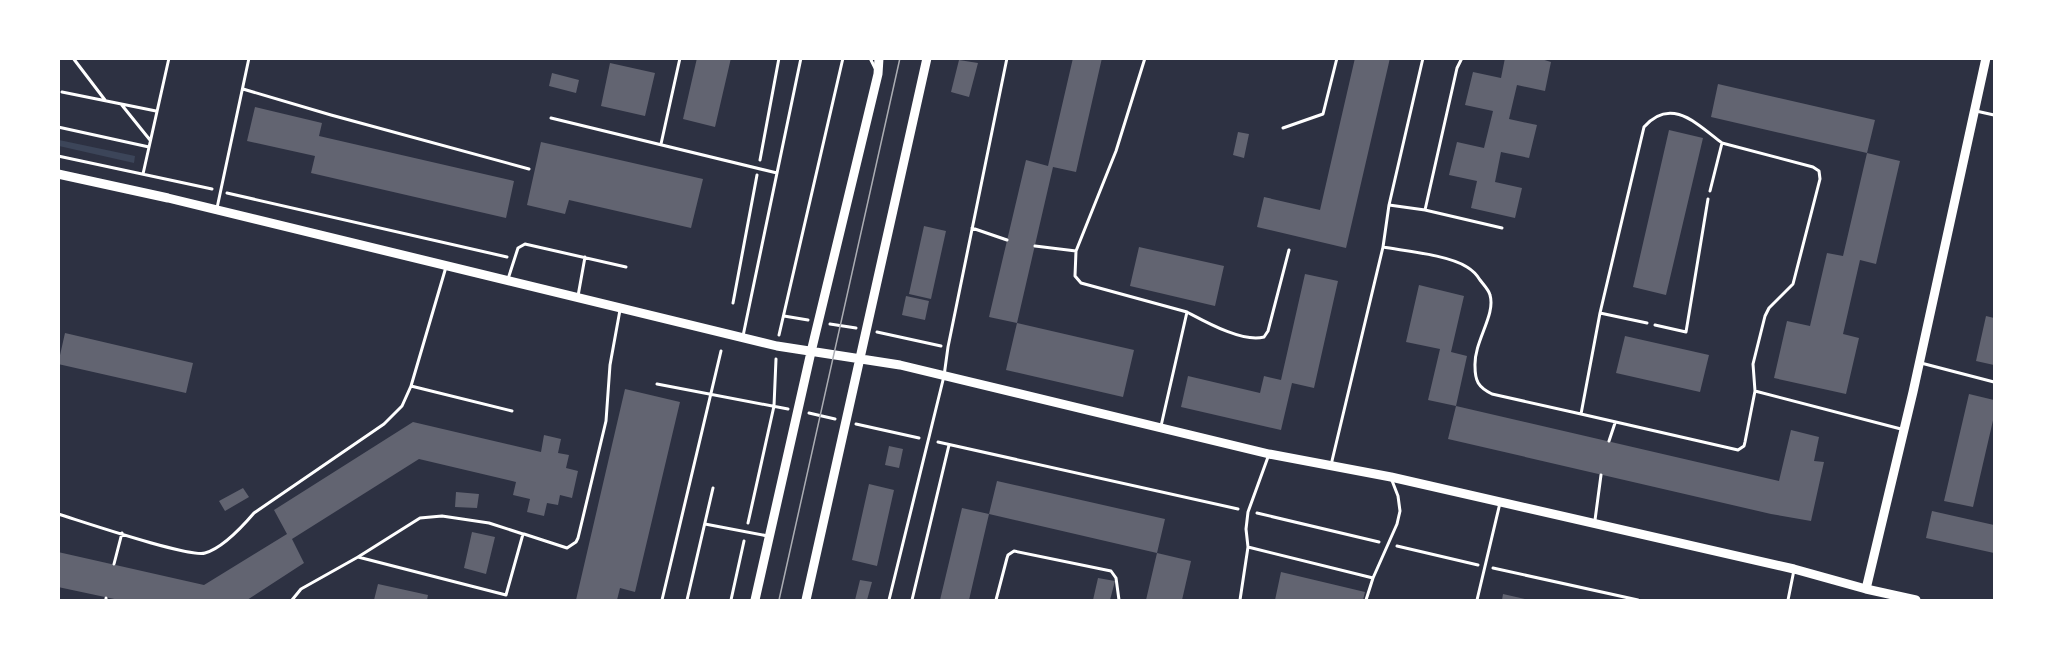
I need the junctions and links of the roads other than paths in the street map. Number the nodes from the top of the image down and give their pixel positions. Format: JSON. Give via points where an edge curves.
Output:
{"nodes":[{"id":1,"x":249,"y":58,"type":"edge"},
{"id":2,"x":680,"y":58,"type":"edge"},
{"id":3,"x":801,"y":58,"type":"edge"},
{"id":4,"x":870,"y":58,"type":"edge"},
{"id":5,"x":879,"y":58,"type":"edge"},
{"id":6,"x":927,"y":58,"type":"edge"},
{"id":7,"x":1007,"y":58,"type":"edge"},
{"id":8,"x":1145,"y":58,"type":"edge"},
{"id":9,"x":1337,"y":58,"type":"edge"},
{"id":10,"x":1423,"y":58,"type":"edge"},
{"id":11,"x":1462,"y":58,"type":"edge"},
{"id":12,"x":1986,"y":58,"type":"edge"},
{"id":13,"x":878,"y":74,"type":"junction"},
{"id":14,"x":243,"y":89,"type":"junction"},
{"id":15,"x":1975,"y":110,"type":"junction"},
{"id":16,"x":1995,"y":115,"type":"edge"},
{"id":17,"x":551,"y":118,"type":"dead end"},
{"id":18,"x":1283,"y":128,"type":"dead end"},
{"id":19,"x":1722,"y":143,"type":"junction"},
{"id":20,"x":661,"y":144,"type":"junction"},
{"id":21,"x":529,"y":169,"type":"dead end"},
{"id":22,"x":777,"y":173,"type":"junction"},
{"id":23,"x":58,"y":174,"type":"edge"},
{"id":24,"x":1710,"y":191,"type":"road end"},
{"id":25,"x":1389,"y":204,"type":"junction"},
{"id":26,"x":217,"y":210,"type":"junction"},
{"id":27,"x":1425,"y":210,"type":"junction"},
{"id":28,"x":972,"y":228,"type":"junction"},
{"id":29,"x":1502,"y":228,"type":"dead end"},
{"id":30,"x":1007,"y":240,"type":"dead end"},
{"id":31,"x":1035,"y":246,"type":"dead end"},
{"id":32,"x":1383,"y":247,"type":"junction"},
{"id":33,"x":1289,"y":250,"type":"dead end"},
{"id":34,"x":1076,"y":251,"type":"junction"},
{"id":35,"x":585,"y":257,"type":"junction"},
{"id":36,"x":447,"y":266,"type":"junction"},
{"id":37,"x":626,"y":267,"type":"dead end"},
{"id":38,"x":508,"y":281,"type":"junction"},
{"id":39,"x":577,"y":298,"type":"junction"},
{"id":40,"x":621,"y":308,"type":"junction"},
{"id":41,"x":1187,"y":312,"type":"junction"},
{"id":42,"x":1600,"y":313,"type":"junction"},
{"id":43,"x":1647,"y":323,"type":"road end"},
{"id":44,"x":743,"y":338,"type":"junction"},
{"id":45,"x":811,"y":352,"type":"junction"},
{"id":46,"x":860,"y":359,"type":"junction"},
{"id":47,"x":1918,"y":363,"type":"junction"},
{"id":48,"x":944,"y":376,"type":"junction"},
{"id":49,"x":1995,"y":382,"type":"edge"},
{"id":50,"x":411,"y":387,"type":"junction"},
{"id":51,"x":1755,"y":391,"type":"junction"},
{"id":52,"x":512,"y":411,"type":"dead end"},
{"id":53,"x":1581,"y":414,"type":"junction"},
{"id":54,"x":1615,"y":423,"type":"junction"},
{"id":55,"x":1161,"y":428,"type":"junction"},
{"id":56,"x":1903,"y":430,"type":"junction"},
{"id":57,"x":1609,"y":441,"type":"dead end"},
{"id":58,"x":1269,"y":454,"type":"junction"},
{"id":59,"x":1331,"y":465,"type":"junction"},
{"id":60,"x":1601,"y":475,"type":"dead end"},
{"id":61,"x":1391,"y":477,"type":"junction"},
{"id":62,"x":712,"y":488,"type":"dead end"},
{"id":63,"x":1501,"y":502,"type":"junction"},
{"id":64,"x":58,"y":514,"type":"edge"},
{"id":65,"x":705,"y":524,"type":"junction"},
{"id":66,"x":1595,"y":524,"type":"junction"},
{"id":67,"x":122,"y":533,"type":"junction"},
{"id":68,"x":523,"y":534,"type":"junction"},
{"id":69,"x":769,"y":536,"type":"junction"},
{"id":70,"x":1248,"y":547,"type":"junction"},
{"id":71,"x":358,"y":557,"type":"junction"},
{"id":72,"x":114,"y":564,"type":"dead end"},
{"id":73,"x":1794,"y":569,"type":"junction"},
{"id":74,"x":1373,"y":578,"type":"junction"},
{"id":75,"x":1866,"y":589,"type":"junction"},
{"id":76,"x":506,"y":595,"type":"junction"},
{"id":77,"x":292,"y":600,"type":"edge"},
{"id":78,"x":504,"y":600,"type":"edge"},
{"id":79,"x":687,"y":600,"type":"edge"},
{"id":80,"x":755,"y":600,"type":"edge"},
{"id":81,"x":806,"y":600,"type":"edge"},
{"id":82,"x":889,"y":600,"type":"edge"},
{"id":83,"x":996,"y":600,"type":"edge"},
{"id":84,"x":1119,"y":600,"type":"edge"},
{"id":85,"x":1239,"y":600,"type":"edge"},
{"id":86,"x":1366,"y":600,"type":"edge"},
{"id":87,"x":1477,"y":600,"type":"edge"},
{"id":88,"x":1788,"y":600,"type":"edge"},
{"id":89,"x":1916,"y":600,"type":"edge"}],
"edges":[{"from":1,"to":14,"type":"lane"},
{"from":2,"to":20,"type":"lane"},
{"from":3,"to":22,"type":"lane"},
{"from":4,"to":13,"type":"lane"},
{"from":5,"to":13,"type":"main road"},
{"from":6,"to":46,"type":"main road"},
{"from":7,"to":28,"type":"lane"},
{"from":8,"to":34,"type":"lane","via":[[1116,151]]},
{"from":9,"to":18,"type":"lane","via":[[1325,112]]},
{"from":10,"to":25,"type":"lane"},
{"from":11,"to":27,"type":"lane"},
{"from":12,"to":15,"type":"main road"},
{"from":13,"to":45,"type":"main road"},
{"from":14,"to":21,"type":"lane"},
{"from":14,"to":26,"type":"lane"},
{"from":15,"to":16,"type":"lane"},
{"from":15,"to":47,"type":"main road"},
{"from":17,"to":20,"type":"lane"},
{"from":19,"to":24,"type":"lane"},
{"from":19,"to":42,"type":"lane","via":[[1673,112],[1659,114],[1644,127]]},
{"from":19,"to":51,"type":"lane","via":[[1813,167],[1821,175],[1793,284],[1766,316],[1753,364]]},
{"from":20,"to":22,"type":"lane"},
{"from":22,"to":44,"type":"lane"},
{"from":23,"to":26,"type":"main road"},
{"from":25,"to":27,"type":"lane"},
{"from":25,"to":32,"type":"lane"},
{"from":26,"to":36,"type":"main road"},
{"from":27,"to":29,"type":"lane"},
{"from":28,"to":30,"type":"lane"},
{"from":28,"to":48,"type":"lane"},
{"from":31,"to":34,"type":"lane"},
{"from":32,"to":53,"type":"lane","via":[[1469,267],[1490,294],[1491,308],[1474,355],[1475,378],[1483,389]]},
{"from":32,"to":59,"type":"lane"},
{"from":33,"to":41,"type":"lane","via":[[1264,337],[1221,330]]},
{"from":34,"to":41,"type":"lane","via":[[1074,273],[1078,282]]},
{"from":35,"to":37,"type":"lane"},
{"from":35,"to":38,"type":"lane","via":[[525,244],[518,248]]},
{"from":35,"to":39,"type":"lane"},
{"from":36,"to":38,"type":"main road"},
{"from":36,"to":50,"type":"lane"},
{"from":38,"to":39,"type":"main road"},
{"from":39,"to":40,"type":"main road"},
{"from":40,"to":44,"type":"main road"},
{"from":40,"to":68,"type":"lane","via":[[610,365],[606,421],[578,538],[567,548]]},
{"from":41,"to":55,"type":"lane"},
{"from":42,"to":43,"type":"lane"},
{"from":42,"to":53,"type":"lane"},
{"from":44,"to":45,"type":"main road"},
{"from":45,"to":46,"type":"main road"},
{"from":45,"to":69,"type":"main road"},
{"from":46,"to":48,"type":"main road"},
{"from":46,"to":81,"type":"main road"},
{"from":47,"to":49,"type":"lane"},
{"from":47,"to":56,"type":"main road"},
{"from":48,"to":55,"type":"main road"},
{"from":48,"to":82,"type":"lane"},
{"from":50,"to":52,"type":"lane"},
{"from":50,"to":67,"type":"lane","via":[[402,406],[384,424],[254,513],[238,532],[210,551],[196,554]]},
{"from":51,"to":54,"type":"lane","via":[[1744,446],[1738,450]]},
{"from":51,"to":56,"type":"lane"},
{"from":53,"to":54,"type":"lane"},
{"from":54,"to":57,"type":"lane"},
{"from":55,"to":58,"type":"main road"},
{"from":56,"to":75,"type":"main road"},
{"from":58,"to":59,"type":"main road"},
{"from":58,"to":70,"type":"lane","via":[[1248,512]]},
{"from":59,"to":61,"type":"main road"},
{"from":60,"to":66,"type":"lane"},
{"from":61,"to":63,"type":"main road"},
{"from":61,"to":74,"type":"lane","via":[[1400,511]]},
{"from":62,"to":65,"type":"lane"},
{"from":63,"to":66,"type":"main road"},
{"from":63,"to":87,"type":"lane"},
{"from":64,"to":67,"type":"lane"},
{"from":65,"to":69,"type":"lane"},
{"from":65,"to":79,"type":"lane"},
{"from":66,"to":73,"type":"main road"},
{"from":67,"to":72,"type":"lane"},
{"from":68,"to":71,"type":"lane","via":[[489,523],[430,516],[410,523]]},
{"from":68,"to":76,"type":"lane"},
{"from":69,"to":80,"type":"main road"},
{"from":70,"to":74,"type":"lane"},
{"from":70,"to":85,"type":"lane"},
{"from":71,"to":76,"type":"lane"},
{"from":71,"to":77,"type":"lane","via":[[302,589]]},
{"from":73,"to":75,"type":"main road"},
{"from":73,"to":88,"type":"lane"},
{"from":74,"to":86,"type":"lane"},
{"from":75,"to":89,"type":"main road"},
{"from":76,"to":78,"type":"lane"},
{"from":83,"to":84,"type":"lane","via":[[1007,558],[1014,551],[1112,571]]}]}
